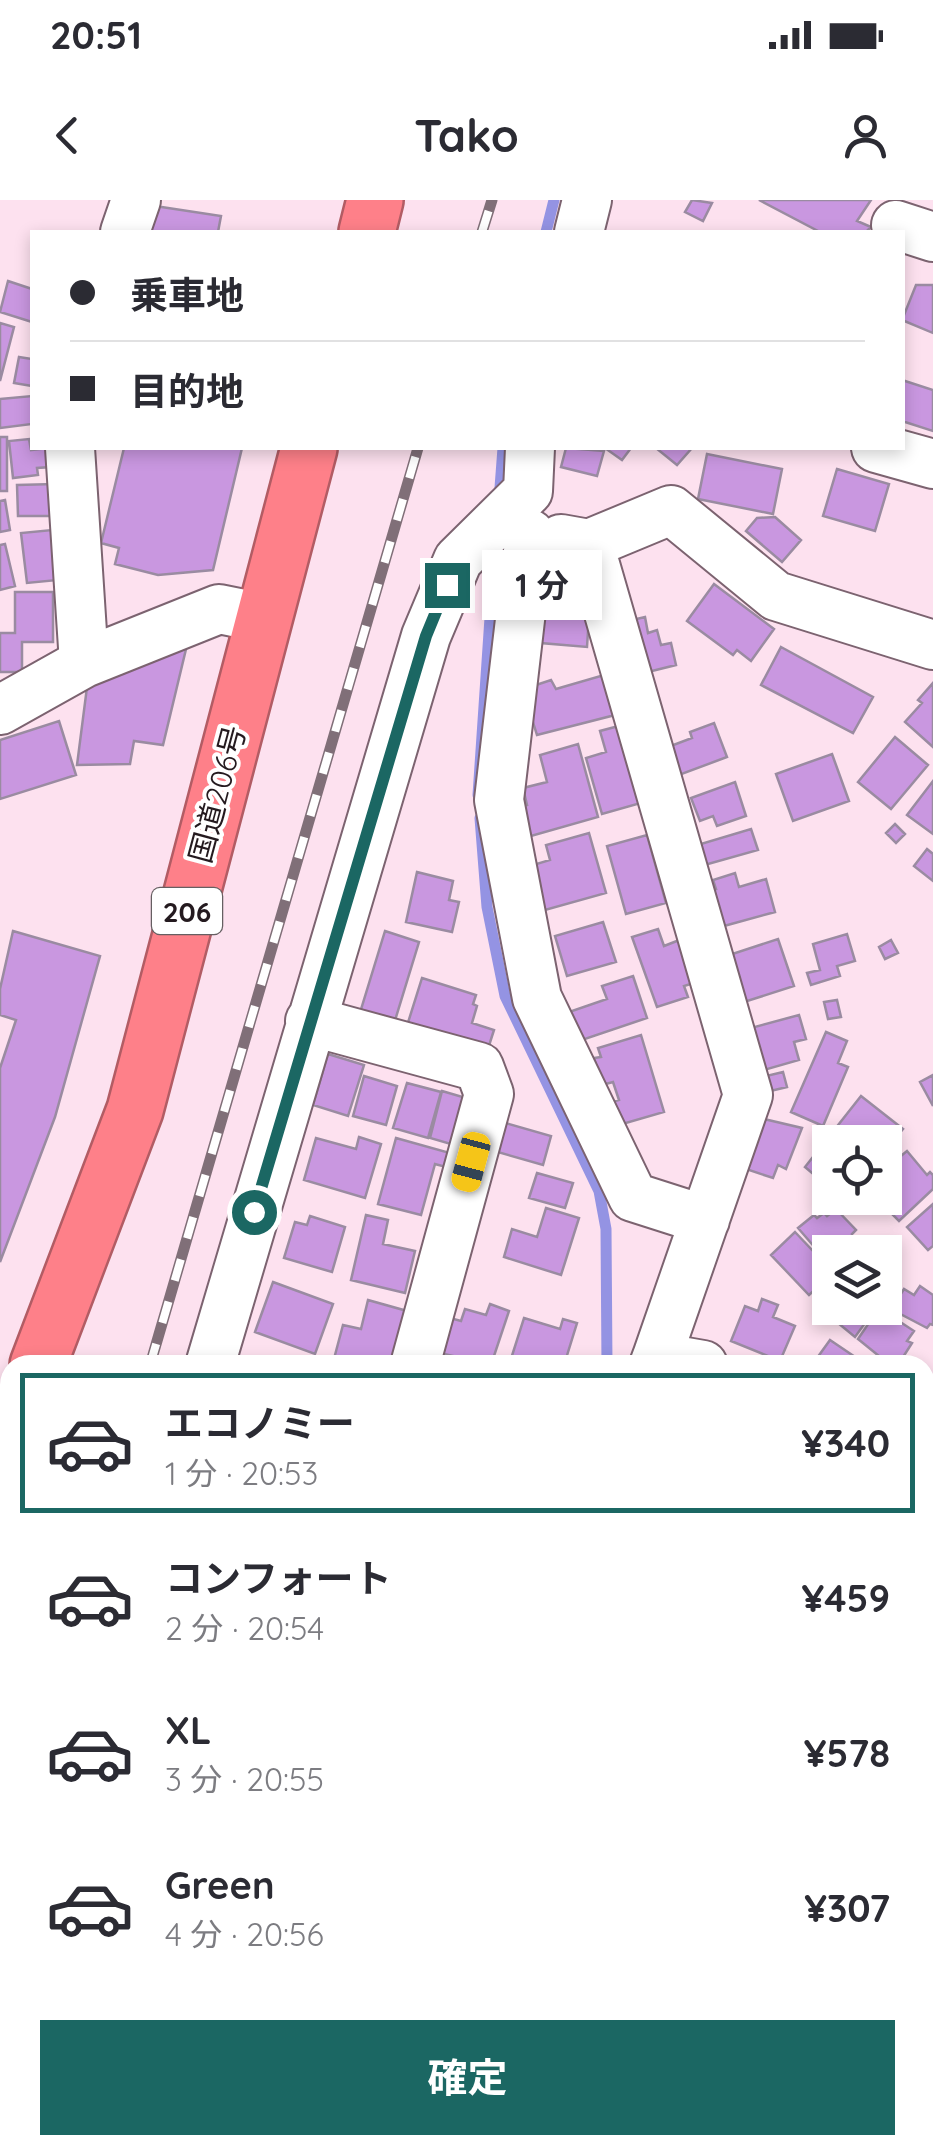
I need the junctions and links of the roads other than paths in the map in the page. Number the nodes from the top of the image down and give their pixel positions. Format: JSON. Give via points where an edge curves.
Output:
{"nodes":[{"id":1,"x":136,"y":200,"type":"edge"},
{"id":2,"x":375,"y":200,"type":"edge"},
{"id":3,"x":587,"y":200,"type":"edge"},
{"id":4,"x":127,"y":230,"type":"edge"},
{"id":5,"x":367,"y":230,"type":"edge"},
{"id":6,"x":580,"y":230,"type":"edge"},
{"id":7,"x":70,"y":450,"type":"edge"},
{"id":8,"x":308,"y":450,"type":"edge"},
{"id":9,"x":883,"y":450,"type":"edge"},
{"id":10,"x":933,"y":464,"type":"edge"},
{"id":11,"x":527,"y":493,"type":"edge"},
{"id":12,"x":589,"y":544,"type":"junction"},
{"id":13,"x":264,"y":618,"type":"junction"},
{"id":14,"x":933,"y":645,"type":"edge"},
{"id":15,"x":84,"y":663,"type":"junction"},
{"id":16,"x":0,"y":710,"type":"edge"},
{"id":17,"x":310,"y":1021,"type":"junction"},
{"id":18,"x":705,"y":1220,"type":"junction"},
{"id":19,"x":42,"y":1355,"type":"edge"},
{"id":20,"x":213,"y":1355,"type":"edge"},
{"id":21,"x":419,"y":1355,"type":"edge"},
{"id":22,"x":673,"y":1355,"type":"edge"}],
"edges":[{"from":1,"to":4,"type":"street"},
{"from":2,"to":5,"type":"highway"},
{"from":3,"to":6,"type":"street"},
{"from":7,"to":15,"type":"street"},
{"from":8,"to":13,"type":"highway","name":"国道206号","number":"206"},
{"from":9,"to":10,"type":"street"},
{"from":11,"to":12,"type":"street"},
{"from":11,"to":17,"type":"street","via":[[458,560],[426,636]]},
{"from":11,"to":18,"type":"street","via":[[499,800],[537,998],[633,1197]]},
{"from":12,"to":14,"type":"street","via":[[671,510],[776,596]]},
{"from":12,"to":18,"type":"street","via":[[748,1096]]},
{"from":13,"to":15,"type":"street","via":[[219,609]]},
{"from":13,"to":19,"type":"highway","name":"国道206号","number":"206","via":[[135,1110]]},
{"from":15,"to":16,"type":"street"},
{"from":17,"to":20,"type":"street"},
{"from":17,"to":21,"type":"street","via":[[479,1067],[490,1094]]},
{"from":18,"to":22,"type":"street"}]}
